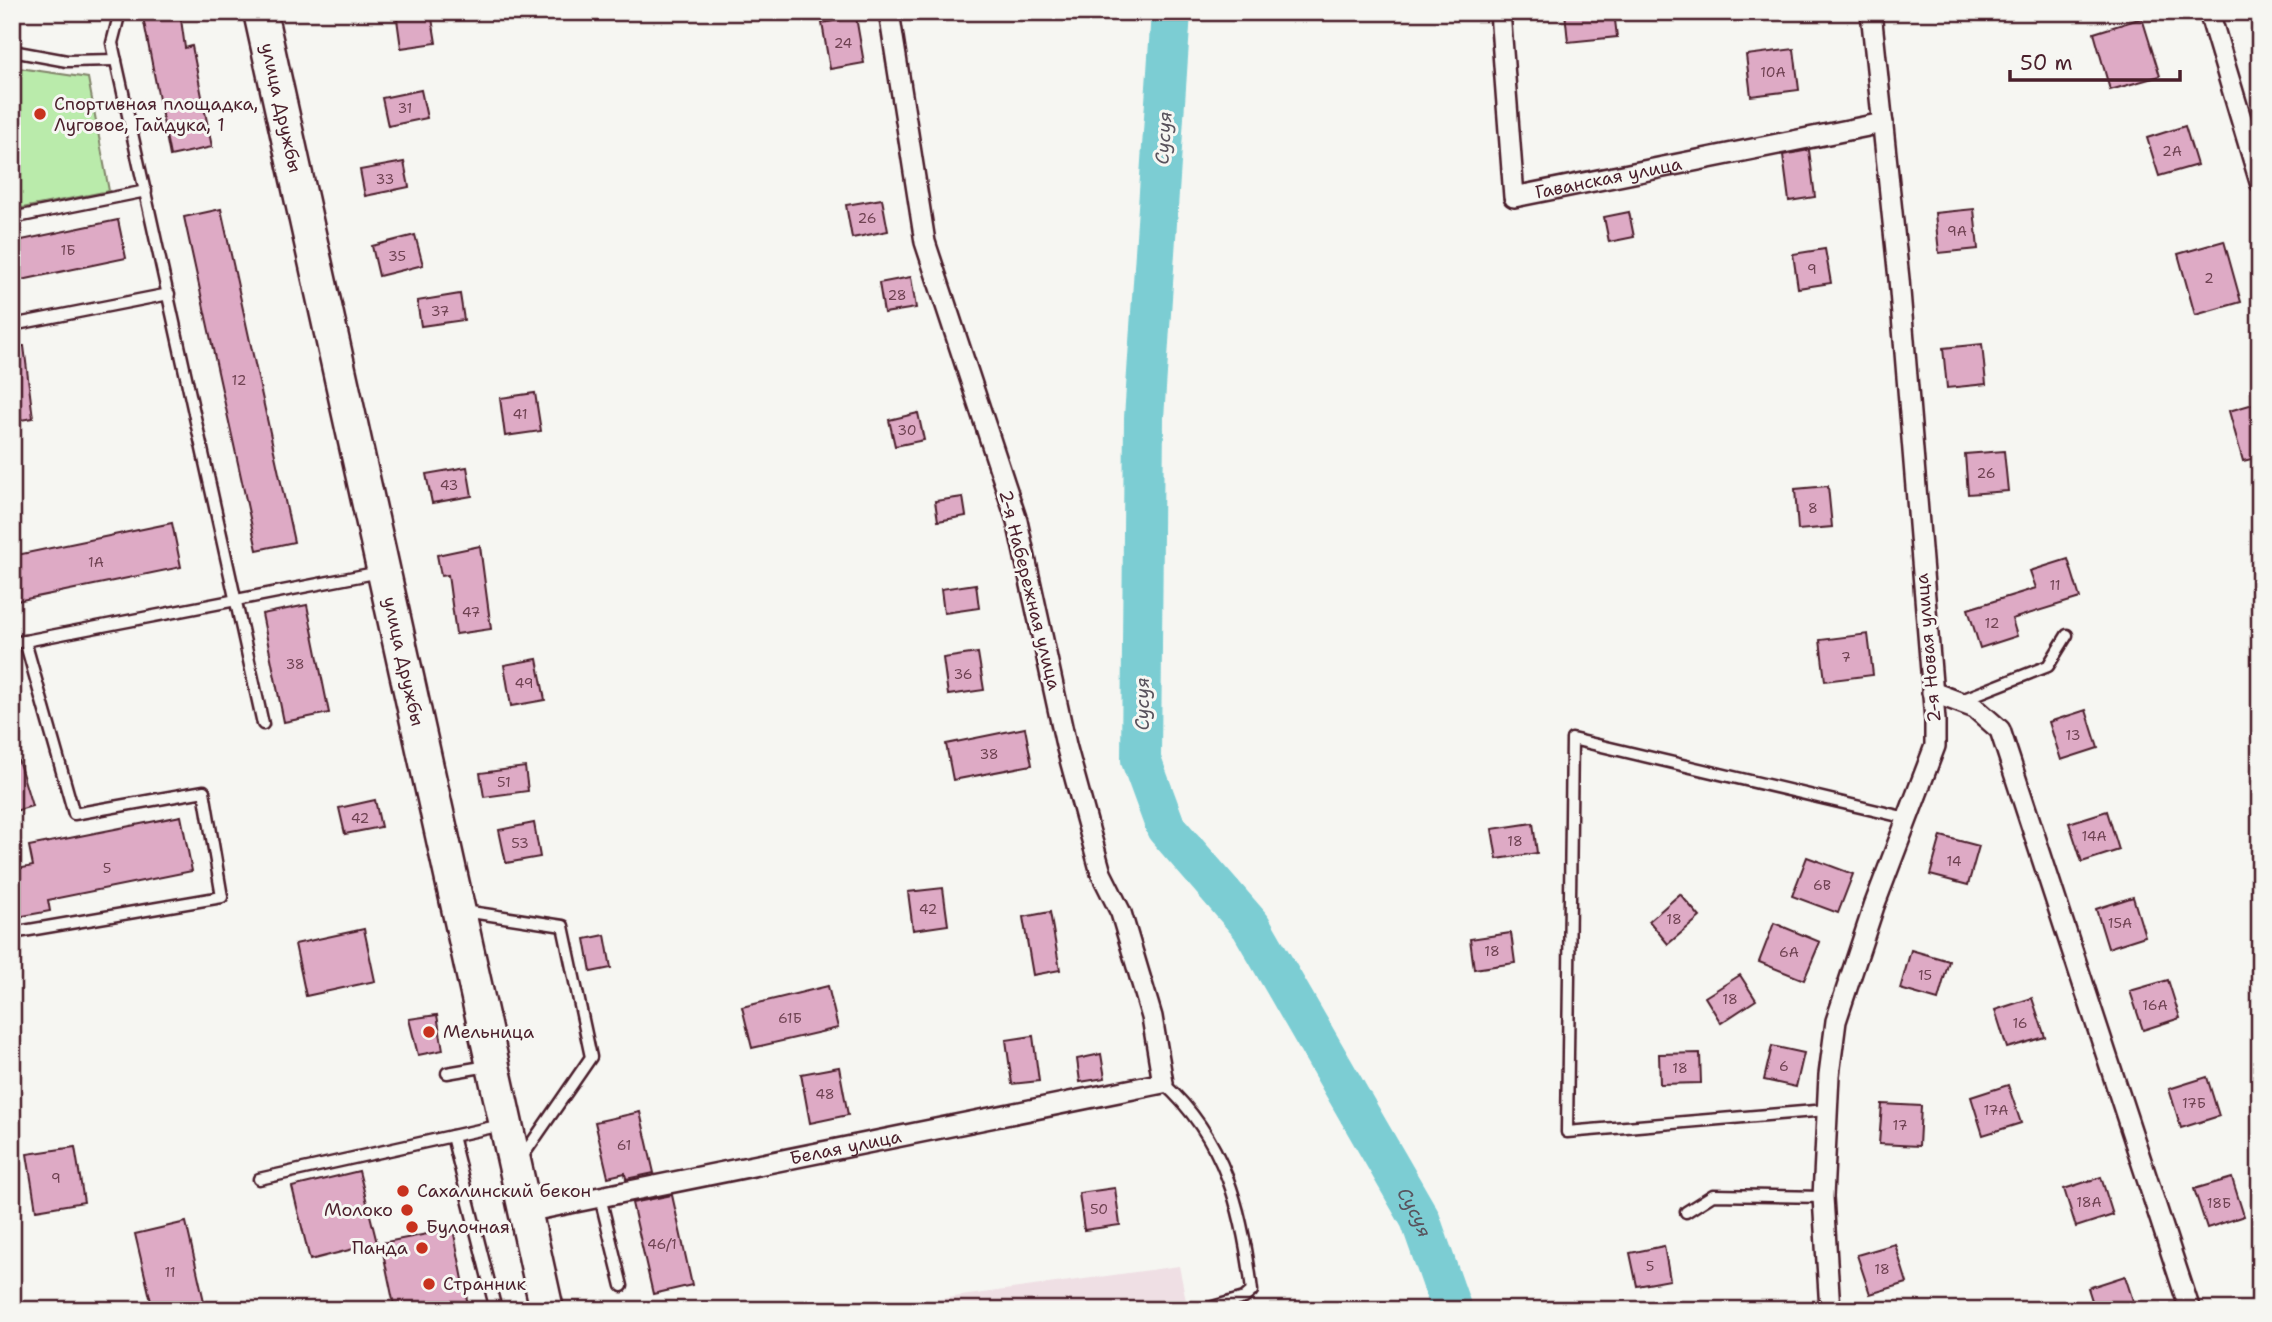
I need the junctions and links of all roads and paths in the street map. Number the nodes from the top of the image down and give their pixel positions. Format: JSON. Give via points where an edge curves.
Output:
{"nodes":[{"id":1,"x":120,"y":12,"type":"edge"},
{"id":2,"x":260,"y":12,"type":"edge"},
{"id":3,"x":889,"y":12,"type":"edge"},
{"id":4,"x":1500,"y":12,"type":"edge"},
{"id":5,"x":1871,"y":12,"type":"edge"},
{"id":6,"x":2208,"y":12,"type":"edge"},
{"id":7,"x":12,"y":51,"type":"edge"},
{"id":8,"x":116,"y":60,"type":"junction"},
{"id":9,"x":1883,"y":123,"type":"junction"},
{"id":10,"x":2260,"y":182,"type":"edge"},
{"id":11,"x":146,"y":191,"type":"junction"},
{"id":12,"x":12,"y":218,"type":"edge"},
{"id":13,"x":169,"y":294,"type":"junction"},
{"id":14,"x":12,"y":325,"type":"edge"},
{"id":15,"x":382,"y":571,"type":"junction"},
{"id":16,"x":236,"y":600,"type":"junction"},
{"id":17,"x":2067,"y":635,"type":"dead end"},
{"id":18,"x":25,"y":641,"type":"junction"},
{"id":19,"x":12,"y":643,"type":"edge"},
{"id":20,"x":1932,"y":692,"type":"junction"},
{"id":21,"x":1959,"y":702,"type":"junction"},
{"id":22,"x":263,"y":724,"type":"dead end"},
{"id":23,"x":1907,"y":818,"type":"junction"},
{"id":24,"x":458,"y":911,"type":"junction"},
{"id":25,"x":12,"y":933,"type":"edge"},
{"id":26,"x":492,"y":1065,"type":"junction"},
{"id":27,"x":447,"y":1073,"type":"dead end"},
{"id":28,"x":1163,"y":1083,"type":"junction"},
{"id":29,"x":1827,"y":1110,"type":"junction"},
{"id":30,"x":506,"y":1125,"type":"junction"},
{"id":31,"x":452,"y":1136,"type":"junction"},
{"id":32,"x":516,"y":1166,"type":"junction"},
{"id":33,"x":259,"y":1179,"type":"dead end"},
{"id":34,"x":600,"y":1197,"type":"junction"},
{"id":35,"x":1823,"y":1197,"type":"junction"},
{"id":36,"x":526,"y":1212,"type":"junction"},
{"id":37,"x":1686,"y":1212,"type":"dead end"},
{"id":38,"x":622,"y":1286,"type":"dead end"},
{"id":39,"x":496,"y":1310,"type":"edge"},
{"id":40,"x":547,"y":1310,"type":"edge"},
{"id":41,"x":1202,"y":1310,"type":"edge"},
{"id":42,"x":1830,"y":1310,"type":"edge"},
{"id":43,"x":2190,"y":1310,"type":"edge"}],
"edges":[{"from":1,"to":8,"type":"lane","via":[[112,43]]},
{"from":2,"to":15,"type":"main road","name":"улица Дружбы"},
{"from":3,"to":28,"type":"street","name":"2-я Набережная улица","via":[[925,242],[1017,521],[1066,745],[1101,873],[1121,913],[1153,1017]]},
{"from":4,"to":9,"type":"street","name":"Гаванская улица","via":[[1514,197]]},
{"from":5,"to":9,"type":"street","name":"2-я Новая улица"},
{"from":6,"to":10,"type":"street"},
{"from":7,"to":8,"type":"lane","via":[[67,61]]},
{"from":8,"to":11,"type":"lane"},
{"from":9,"to":20,"type":"street","name":"2-я Новая улица"},
{"from":11,"to":12,"type":"lane"},
{"from":11,"to":13,"type":"lane"},
{"from":13,"to":14,"type":"lane"},
{"from":13,"to":16,"type":"lane"},
{"from":15,"to":16,"type":"lane"},
{"from":15,"to":24,"type":"main road","name":"улица Дружбы"},
{"from":16,"to":18,"type":"lane"},
{"from":16,"to":22,"type":"lane"},
{"from":17,"to":21,"type":"lane","via":[[2048,666]]},
{"from":18,"to":19,"type":"lane"},
{"from":18,"to":25,"type":"lane","via":[[74,814],[204,791],[222,897]]},
{"from":20,"to":21,"type":"street"},
{"from":20,"to":23,"type":"street","name":"2-я Новая улица","via":[[1935,746]]},
{"from":21,"to":43,"type":"street","via":[[1976,708],[2000,730],[2008,750]]},
{"from":23,"to":29,"type":"street","name":"2-я Новая улица","via":[[1836,1021]]},
{"from":23,"to":29,"type":"lane","via":[[1572,739],[1567,1132]]},
{"from":24,"to":26,"type":"main road","name":"улица Дружбы"},
{"from":24,"to":32,"type":"lane","via":[[563,926],[591,1057]]},
{"from":26,"to":27,"type":"lane"},
{"from":26,"to":30,"type":"main road","name":"улица Дружбы"},
{"from":28,"to":34,"type":"street","name":"Белая улица"},
{"from":28,"to":41,"type":"lane","via":[[1184,1101],[1223,1161],[1249,1261],[1252,1291],[1244,1298]]},
{"from":29,"to":35,"type":"street","name":"2-я Новая улица"},
{"from":30,"to":31,"type":"lane"},
{"from":30,"to":32,"type":"main road","name":"улица Дружбы"},
{"from":31,"to":33,"type":"lane"},
{"from":31,"to":39,"type":"lane"},
{"from":32,"to":36,"type":"main road","name":"улица Дружбы"},
{"from":34,"to":36,"type":"street","name":"Белая улица"},
{"from":34,"to":38,"type":"lane"},
{"from":35,"to":37,"type":"lane","via":[[1713,1195]]},
{"from":35,"to":42,"type":"street","name":"2-я Новая улица"},
{"from":36,"to":40,"type":"main road","name":"улица Дружбы"}]}
